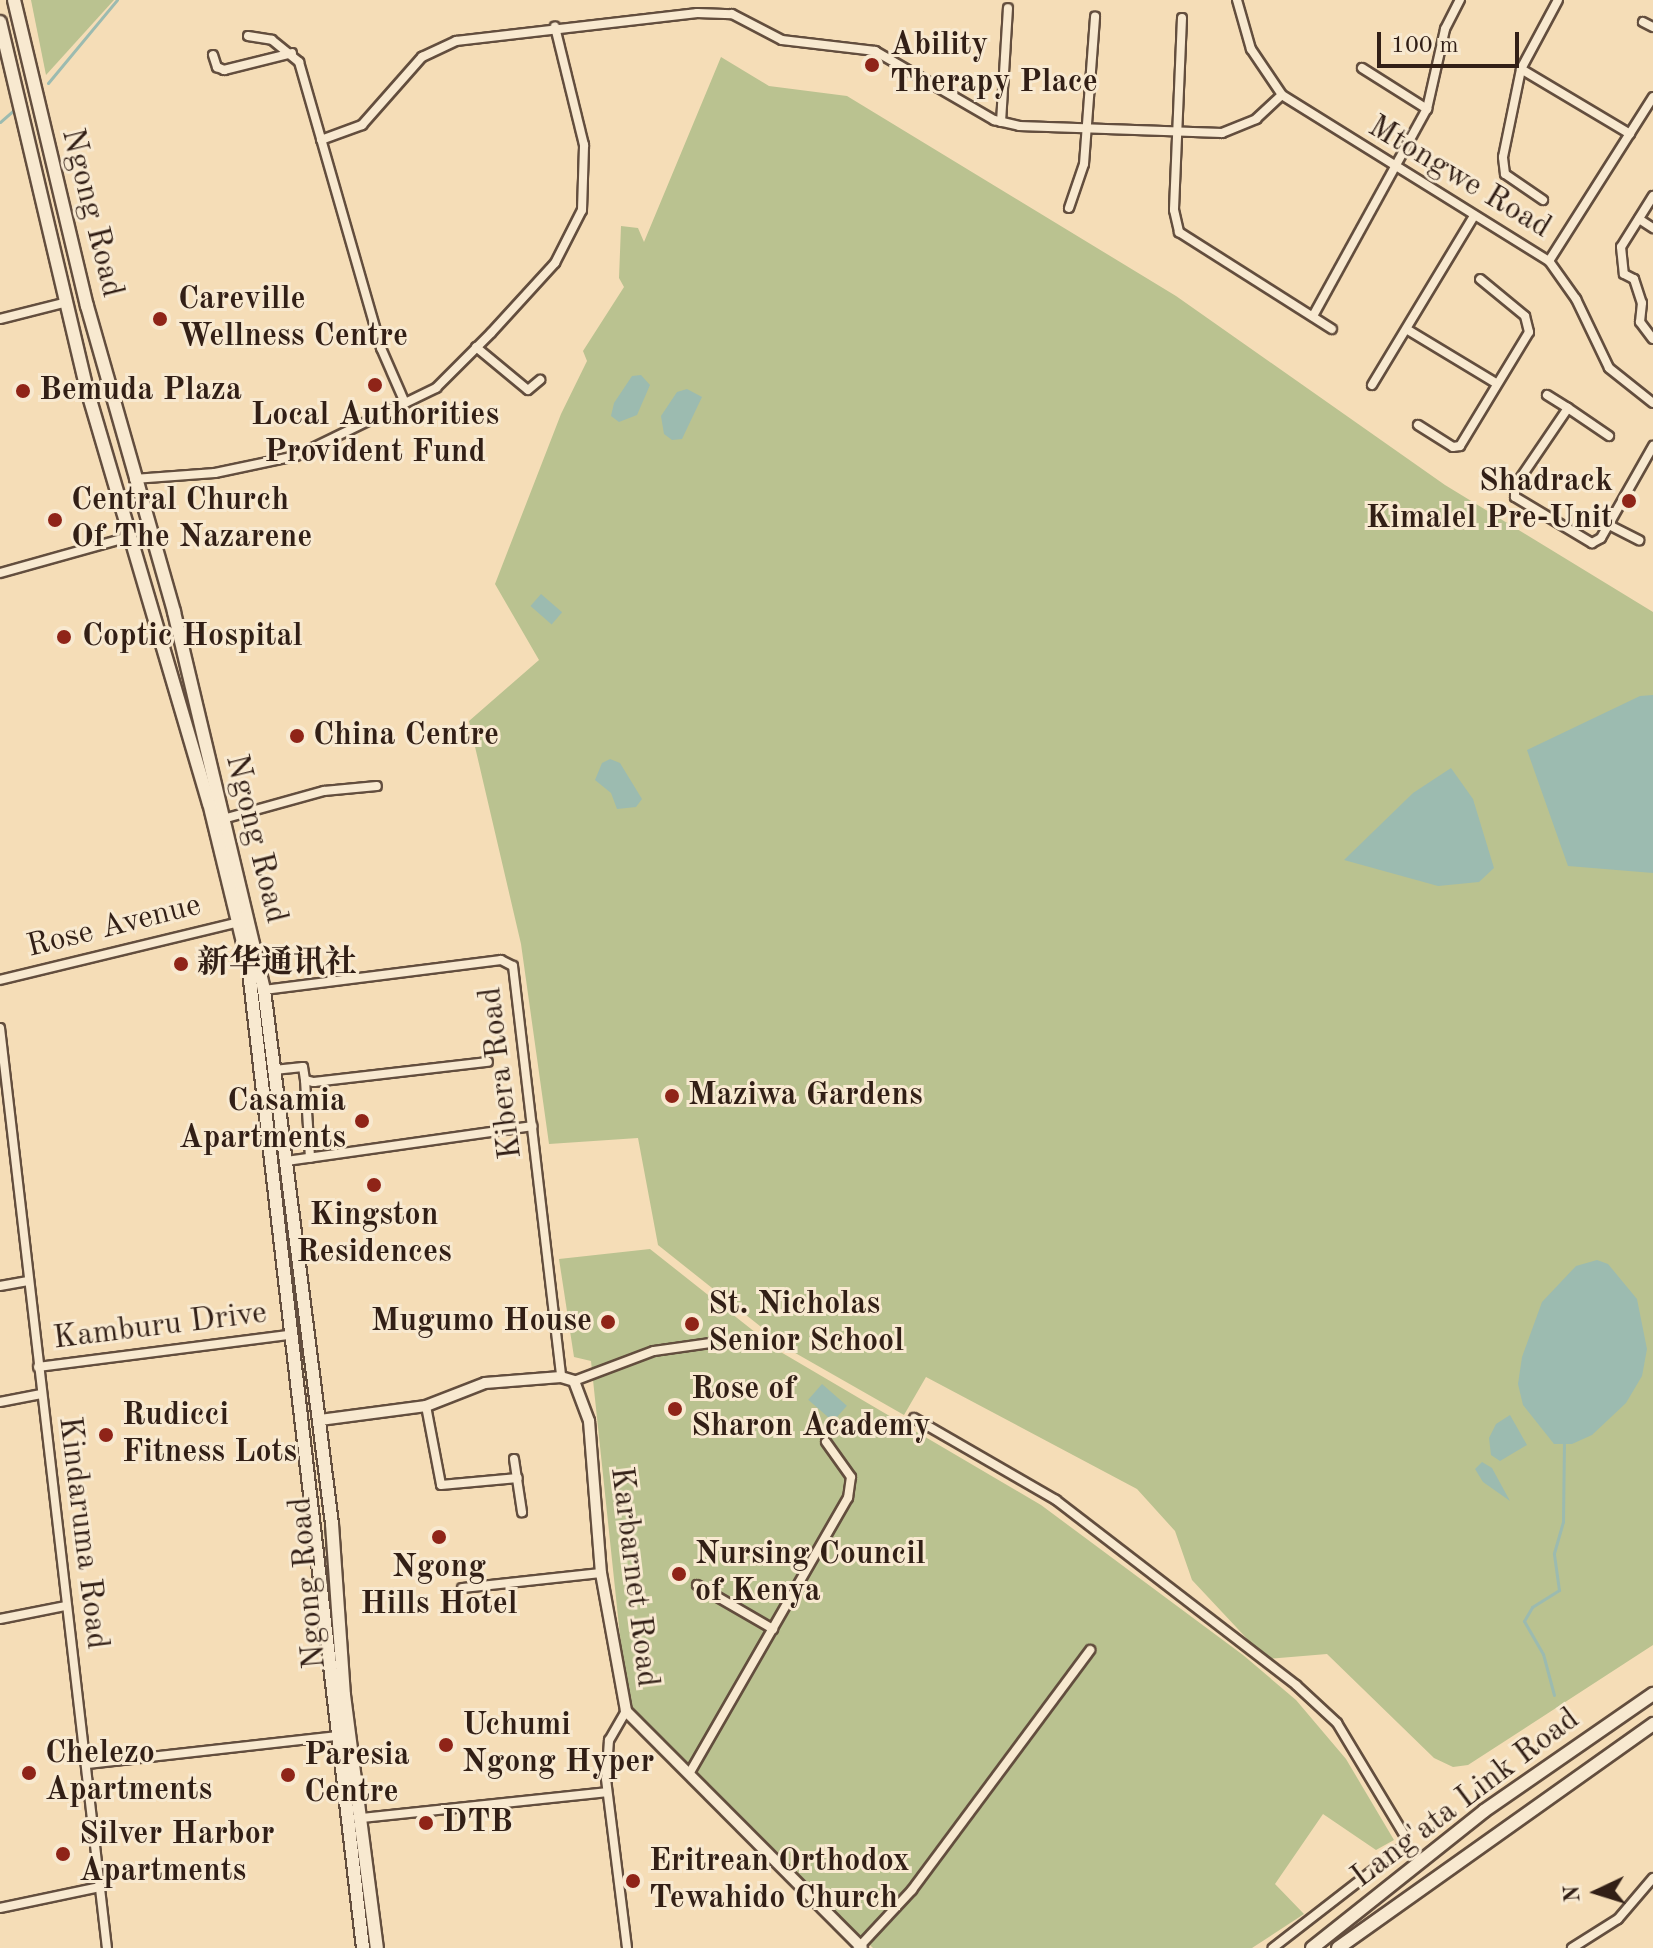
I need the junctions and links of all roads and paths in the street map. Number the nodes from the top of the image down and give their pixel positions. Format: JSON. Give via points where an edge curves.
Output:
{"nodes":[{"id":1,"x":14,"y":0,"type":"edge"},
{"id":2,"x":1237,"y":0,"type":"edge"},
{"id":3,"x":1460,"y":0,"type":"edge"},
{"id":4,"x":1558,"y":0,"type":"edge"},
{"id":5,"x":1008,"y":8,"type":"dead end"},
{"id":6,"x":1095,"y":16,"type":"dead end"},
{"id":7,"x":1182,"y":18,"type":"dead end"},
{"id":8,"x":0,"y":22,"type":"edge"},
{"id":9,"x":1643,"y":22,"type":"dead end"},
{"id":10,"x":555,"y":27,"type":"junction"},
{"id":11,"x":1653,"y":27,"type":"edge"},
{"id":12,"x":248,"y":36,"type":"dead end"},
{"id":13,"x":292,"y":53,"type":"junction"},
{"id":14,"x":213,"y":55,"type":"dead end"},
{"id":15,"x":1362,"y":68,"type":"dead end"},
{"id":16,"x":1521,"y":69,"type":"junction"},
{"id":17,"x":1282,"y":95,"type":"junction"},
{"id":18,"x":1653,"y":97,"type":"edge"},
{"id":19,"x":1427,"y":109,"type":"junction"},
{"id":20,"x":1001,"y":122,"type":"junction"},
{"id":21,"x":1088,"y":130,"type":"junction"},
{"id":22,"x":1630,"y":134,"type":"junction"},
{"id":23,"x":1177,"y":135,"type":"junction"},
{"id":24,"x":321,"y":140,"type":"junction"},
{"id":25,"x":1396,"y":167,"type":"junction"},
{"id":26,"x":1653,"y":196,"type":"edge"},
{"id":27,"x":1543,"y":200,"type":"dead end"},
{"id":28,"x":1069,"y":208,"type":"dead end"},
{"id":29,"x":1474,"y":216,"type":"junction"},
{"id":30,"x":1639,"y":219,"type":"junction"},
{"id":31,"x":1653,"y":228,"type":"edge"},
{"id":32,"x":1549,"y":261,"type":"junction"},
{"id":33,"x":1480,"y":279,"type":"dead end"},
{"id":34,"x":67,"y":302,"type":"junction"},
{"id":35,"x":1313,"y":316,"type":"junction"},
{"id":36,"x":0,"y":319,"type":"edge"},
{"id":37,"x":1332,"y":329,"type":"dead end"},
{"id":38,"x":1408,"y":330,"type":"junction"},
{"id":39,"x":1653,"y":339,"type":"edge"},
{"id":40,"x":476,"y":347,"type":"junction"},
{"id":41,"x":540,"y":380,"type":"dead end"},
{"id":42,"x":1496,"y":383,"type":"junction"},
{"id":43,"x":1372,"y":385,"type":"dead end"},
{"id":44,"x":1547,"y":395,"type":"dead end"},
{"id":45,"x":405,"y":403,"type":"junction"},
{"id":46,"x":1653,"y":403,"type":"edge"},
{"id":47,"x":1568,"y":408,"type":"junction"},
{"id":48,"x":1418,"y":425,"type":"dead end"},
{"id":49,"x":121,"y":432,"type":"junction"},
{"id":50,"x":1609,"y":436,"type":"dead end"},
{"id":51,"x":100,"y":440,"type":"junction"},
{"id":52,"x":1653,"y":446,"type":"edge"},
{"id":53,"x":134,"y":479,"type":"junction"},
{"id":54,"x":1609,"y":525,"type":"junction"},
{"id":55,"x":129,"y":537,"type":"junction"},
{"id":56,"x":1639,"y":540,"type":"dead end"},
{"id":57,"x":0,"y":573,"type":"edge"},
{"id":58,"x":168,"y":594,"type":"junction"},
{"id":59,"x":148,"y":606,"type":"junction"},
{"id":60,"x":377,"y":786,"type":"dead end"},
{"id":61,"x":223,"y":819,"type":"junction"},
{"id":62,"x":239,"y":922,"type":"junction"},
{"id":63,"x":0,"y":980,"type":"edge"},
{"id":64,"x":264,"y":990,"type":"junction"},
{"id":65,"x":0,"y":1028,"type":"edge"},
{"id":66,"x":488,"y":1062,"type":"dead end"},
{"id":67,"x":274,"y":1070,"type":"junction"},
{"id":68,"x":305,"y":1080,"type":"junction"},
{"id":69,"x":533,"y":1126,"type":"junction"},
{"id":70,"x":310,"y":1158,"type":"junction"},
{"id":71,"x":287,"y":1161,"type":"junction"},
{"id":72,"x":281,"y":1277,"type":"junction"},
{"id":73,"x":302,"y":1277,"type":"junction"},
{"id":74,"x":27,"y":1281,"type":"junction"},
{"id":75,"x":0,"y":1286,"type":"edge"},
{"id":76,"x":288,"y":1335,"type":"junction"},
{"id":77,"x":710,"y":1343,"type":"dead end"},
{"id":78,"x":38,"y":1367,"type":"junction"},
{"id":79,"x":561,"y":1377,"type":"junction"},
{"id":80,"x":574,"y":1381,"type":"junction"},
{"id":81,"x":41,"y":1394,"type":"junction"},
{"id":82,"x":0,"y":1402,"type":"edge"},
{"id":83,"x":426,"y":1406,"type":"junction"},
{"id":84,"x":914,"y":1418,"type":"dead end"},
{"id":85,"x":320,"y":1420,"type":"junction"},
{"id":86,"x":826,"y":1442,"type":"dead end"},
{"id":87,"x":514,"y":1459,"type":"dead end"},
{"id":88,"x":518,"y":1478,"type":"junction"},
{"id":89,"x":522,"y":1512,"type":"dead end"},
{"id":90,"x":332,"y":1524,"type":"junction"},
{"id":91,"x":312,"y":1525,"type":"junction"},
{"id":92,"x":601,"y":1573,"type":"junction"},
{"id":93,"x":697,"y":1585,"type":"dead end"},
{"id":94,"x":462,"y":1588,"type":"dead end"},
{"id":95,"x":65,"y":1606,"type":"junction"},
{"id":96,"x":0,"y":1619,"type":"edge"},
{"id":97,"x":773,"y":1629,"type":"junction"},
{"id":98,"x":1090,"y":1650,"type":"dead end"},
{"id":99,"x":1653,"y":1694,"type":"edge"},
{"id":100,"x":626,"y":1711,"type":"junction"},
{"id":101,"x":1620,"y":1716,"type":"junction"},
{"id":102,"x":1653,"y":1724,"type":"edge"},
{"id":103,"x":338,"y":1736,"type":"junction"},
{"id":104,"x":1632,"y":1739,"type":"junction"},
{"id":105,"x":1563,"y":1755,"type":"junction"},
{"id":106,"x":87,"y":1764,"type":"junction"},
{"id":107,"x":689,"y":1774,"type":"junction"},
{"id":108,"x":1578,"y":1777,"type":"junction"},
{"id":109,"x":607,"y":1792,"type":"junction"},
{"id":110,"x":361,"y":1818,"type":"junction"},
{"id":111,"x":1653,"y":1878,"type":"edge"},
{"id":112,"x":100,"y":1887,"type":"junction"},
{"id":113,"x":0,"y":1908,"type":"edge"},
{"id":114,"x":860,"y":1947,"type":"edge"},
{"id":115,"x":107,"y":1948,"type":"edge"},
{"id":116,"x":363,"y":1948,"type":"edge"},
{"id":117,"x":377,"y":1948,"type":"edge"},
{"id":118,"x":627,"y":1948,"type":"edge"},
{"id":119,"x":1273,"y":1948,"type":"edge"},
{"id":120,"x":1312,"y":1948,"type":"edge"},
{"id":121,"x":1338,"y":1948,"type":"edge"},
{"id":122,"x":1572,"y":1948,"type":"edge"}],
"edges":[{"from":1,"to":49,"type":"main road","name":"Ngong Road"},
{"from":2,"to":17,"type":"street","name":"Mtongwe Road","via":[[1251,49]]},
{"from":3,"to":19,"type":"street","via":[[1445,29]]},
{"from":4,"to":16,"type":"street"},
{"from":5,"to":20,"type":"street"},
{"from":6,"to":21,"type":"street"},
{"from":7,"to":23,"type":"street"},
{"from":8,"to":34,"type":"main road","name":"Ngong Road"},
{"from":9,"to":11,"type":"street"},
{"from":10,"to":20,"type":"street","via":[[732,14],[782,40],[875,51]]},
{"from":10,"to":24,"type":"street","via":[[470,37],[422,57],[362,125]]},
{"from":10,"to":40,"type":"street","via":[[584,145],[582,210],[555,263]]},
{"from":12,"to":13,"type":"street","via":[[264,36]]},
{"from":13,"to":14,"type":"street","via":[[224,70]]},
{"from":13,"to":24,"type":"street"},
{"from":15,"to":19,"type":"street"},
{"from":16,"to":22,"type":"street"},
{"from":16,"to":27,"type":"street","via":[[1503,167],[1511,180]]},
{"from":17,"to":23,"type":"street","via":[[1266,113],[1231,131]]},
{"from":17,"to":25,"type":"street","name":"Mtongwe Road"},
{"from":18,"to":22,"type":"street"},
{"from":19,"to":25,"type":"street"},
{"from":20,"to":21,"type":"street"},
{"from":21,"to":23,"type":"street"},
{"from":21,"to":28,"type":"street","via":[[1082,177]]},
{"from":22,"to":32,"type":"street"},
{"from":23,"to":35,"type":"street","via":[[1174,210],[1179,232]]},
{"from":24,"to":45,"type":"street","via":[[381,348]]},
{"from":25,"to":29,"type":"street","name":"Mtongwe Road"},
{"from":25,"to":35,"type":"street"},
{"from":26,"to":30,"type":"street"},
{"from":29,"to":32,"type":"street","name":"Mtongwe Road"},
{"from":29,"to":38,"type":"street"},
{"from":30,"to":31,"type":"street"},
{"from":30,"to":39,"type":"street","via":[[1621,247],[1624,274],[1634,279],[1642,303],[1640,322]]},
{"from":32,"to":46,"type":"street","name":"Mtongwe Road","via":[[1576,299],[1609,368]]},
{"from":33,"to":42,"type":"street","via":[[1525,316],[1530,328]]},
{"from":34,"to":36,"type":"street"},
{"from":34,"to":51,"type":"main road","name":"Ngong Road"},
{"from":35,"to":37,"type":"street"},
{"from":38,"to":42,"type":"street"},
{"from":38,"to":43,"type":"street"},
{"from":40,"to":41,"type":"street","via":[[528,390],[535,390]]},
{"from":40,"to":45,"type":"street","via":[[436,388]]},
{"from":42,"to":48,"type":"street","via":[[1460,446],[1453,447]]},
{"from":44,"to":47,"type":"street"},
{"from":45,"to":53,"type":"street","via":[[296,456],[215,473]]},
{"from":47,"to":50,"type":"street"},
{"from":47,"to":54,"type":"street","via":[[1513,494],[1587,543],[1601,538]]},
{"from":49,"to":51,"type":"main road","via":[[115,424],[106,424]]},
{"from":49,"to":53,"type":"main road","name":"Ngong Road"},
{"from":51,"to":55,"type":"main road","name":"Ngong Road"},
{"from":52,"to":54,"type":"street"},
{"from":53,"to":58,"type":"main road","name":"Ngong Road"},
{"from":54,"to":56,"type":"street"},
{"from":55,"to":57,"type":"street"},
{"from":55,"to":59,"type":"main road","name":"Ngong Road"},
{"from":58,"to":59,"type":"main road","via":[[162,609]]},
{"from":58,"to":61,"type":"main road","name":"Ngong Road"},
{"from":59,"to":62,"type":"main road","name":"Ngong Road"},
{"from":60,"to":61,"type":"street","via":[[324,791]]},
{"from":61,"to":64,"type":"main road","name":"Ngong Road"},
{"from":62,"to":63,"type":"street","name":"Rose Avenue"},
{"from":62,"to":72,"type":"main road","name":"Ngong Road","via":[[264,1066]]},
{"from":64,"to":67,"type":"main road","name":"Ngong Road"},
{"from":64,"to":69,"type":"street","name":"Kibera Road","via":[[509,963],[516,972]]},
{"from":65,"to":74,"type":"street","name":"Kindaruma Road"},
{"from":66,"to":68,"type":"street"},
{"from":67,"to":68,"type":"street","via":[[303,1067]]},
{"from":67,"to":71,"type":"main road","name":"Ngong Road"},
{"from":68,"to":70,"type":"street"},
{"from":69,"to":70,"type":"street"},
{"from":69,"to":79,"type":"street","name":"Kibera Road"},
{"from":70,"to":71,"type":"street"},
{"from":71,"to":73,"type":"main road","name":"Ngong Road"},
{"from":72,"to":73,"type":"main road","via":[[292,1266]]},
{"from":72,"to":76,"type":"main road","name":"Ngong Road"},
{"from":73,"to":85,"type":"main road","name":"Ngong Road"},
{"from":74,"to":75,"type":"street"},
{"from":74,"to":78,"type":"street","name":"Kindaruma Road"},
{"from":76,"to":78,"type":"street","name":"Kamburu Drive"},
{"from":76,"to":91,"type":"main road","name":"Ngong Road"},
{"from":77,"to":80,"type":"street","via":[[641,1355]]},
{"from":78,"to":81,"type":"street","name":"Kindaruma Road"},
{"from":79,"to":80,"type":"street"},
{"from":79,"to":83,"type":"street","via":[[480,1384]]},
{"from":80,"to":92,"type":"street","name":"Karbarnet Road","via":[[589,1421]]},
{"from":81,"to":82,"type":"street","name":"Kamburu Drive"},
{"from":81,"to":95,"type":"street","name":"Kindaruma Road"},
{"from":83,"to":85,"type":"street"},
{"from":83,"to":88,"type":"street","via":[[441,1485]]},
{"from":84,"to":119,"type":"street","via":[[1056,1500],[1296,1685],[1337,1723],[1405,1836],[1403,1847]]},
{"from":85,"to":90,"type":"main road","name":"Ngong Road"},
{"from":86,"to":97,"type":"street","via":[[851,1477],[848,1498]]},
{"from":87,"to":88,"type":"street"},
{"from":88,"to":89,"type":"street"},
{"from":90,"to":91,"type":"main road","via":[[321,1534]]},
{"from":90,"to":110,"type":"main road","name":"Ngong Road","via":[[344,1695]]},
{"from":91,"to":103,"type":"main road","name":"Ngong Road"},
{"from":92,"to":94,"type":"street"},
{"from":92,"to":100,"type":"street","name":"Karbarnet Road"},
{"from":93,"to":97,"type":"street"},
{"from":95,"to":96,"type":"street"},
{"from":95,"to":106,"type":"street","name":"Kindaruma Road"},
{"from":97,"to":107,"type":"street"},
{"from":98,"to":114,"type":"street","via":[[912,1890]]},
{"from":99,"to":101,"type":"main road","name":"Lang'ata Link Road"},
{"from":100,"to":107,"type":"street","name":"Karbarnet Road"},
{"from":100,"to":109,"type":"street","via":[[609,1740]]},
{"from":101,"to":104,"type":"main road","via":[[1618,1734]]},
{"from":101,"to":105,"type":"main road","name":"Lang'ata Link Road"},
{"from":102,"to":104,"type":"main road","name":"Lang'ata Link Road"},
{"from":103,"to":106,"type":"street"},
{"from":103,"to":116,"type":"main road","name":"Ngong Road"},
{"from":104,"to":108,"type":"main road","name":"Lang'ata Link Road"},
{"from":105,"to":108,"type":"main road","via":[[1579,1760]]},
{"from":105,"to":120,"type":"main road","name":"Lang'ata Link Road"},
{"from":106,"to":112,"type":"street","name":"Kindaruma Road"},
{"from":107,"to":114,"type":"street","name":"Karbarnet Road"},
{"from":108,"to":121,"type":"main road","name":"Lang'ata Link Road"},
{"from":109,"to":110,"type":"street"},
{"from":109,"to":118,"type":"street"},
{"from":110,"to":117,"type":"main road","name":"Ngong Road"},
{"from":111,"to":122,"type":"street","via":[[1618,1919]]},
{"from":112,"to":113,"type":"street"},
{"from":112,"to":115,"type":"street","name":"Kindaruma Road"}]}
